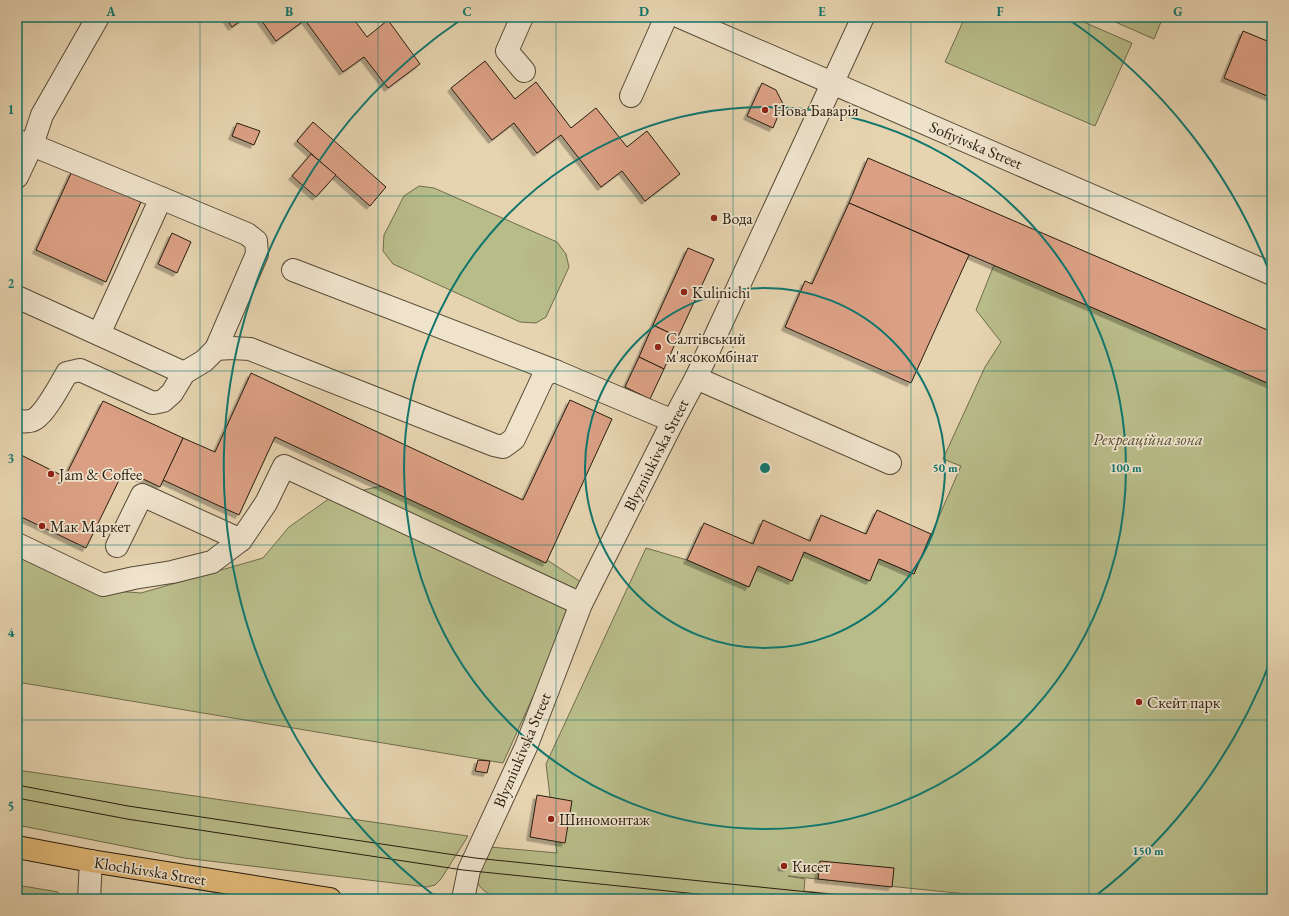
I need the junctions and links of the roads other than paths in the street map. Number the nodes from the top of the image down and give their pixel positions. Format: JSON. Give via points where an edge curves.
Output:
{"nodes":[{"id":1,"x":98,"y":17,"type":"edge"},
{"id":2,"x":522,"y":17,"type":"edge"},
{"id":3,"x":666,"y":17,"type":"edge"},
{"id":4,"x":680,"y":17,"type":"edge"},
{"id":5,"x":863,"y":17,"type":"edge"},
{"id":6,"x":524,"y":71,"type":"dead end"},
{"id":7,"x":833,"y":83,"type":"junction"},
{"id":8,"x":631,"y":96,"type":"dead end"},
{"id":9,"x":25,"y":143,"type":"edge"},
{"id":10,"x":17,"y":177,"type":"edge"},
{"id":11,"x":161,"y":198,"type":"junction"},
{"id":12,"x":293,"y":270,"type":"dead end"},
{"id":13,"x":1272,"y":274,"type":"edge"},
{"id":14,"x":17,"y":297,"type":"edge"},
{"id":15,"x":99,"y":334,"type":"junction"},
{"id":16,"x":216,"y":349,"type":"junction"},
{"id":17,"x":555,"y":371,"type":"junction"},
{"id":18,"x":184,"y":373,"type":"junction"},
{"id":19,"x":696,"y":378,"type":"junction"},
{"id":20,"x":17,"y":420,"type":"edge"},
{"id":21,"x":673,"y":420,"type":"junction"},
{"id":22,"x":890,"y":464,"type":"dead end"},
{"id":23,"x":241,"y":540,"type":"junction"},
{"id":24,"x":17,"y":544,"type":"edge"},
{"id":25,"x":117,"y":546,"type":"dead end"},
{"id":26,"x":581,"y":604,"type":"junction"},
{"id":27,"x":17,"y":847,"type":"edge"},
{"id":28,"x":91,"y":862,"type":"junction"},
{"id":29,"x":89,"y":899,"type":"edge"},
{"id":30,"x":330,"y":899,"type":"edge"},
{"id":31,"x":463,"y":899,"type":"edge"}],
"edges":[{"from":1,"to":9,"type":"street"},
{"from":2,"to":6,"type":"street","via":[[507,51]]},
{"from":3,"to":8,"type":"street"},
{"from":4,"to":7,"type":"street","name":"Sofiyivska Street"},
{"from":5,"to":7,"type":"street","name":"Blyzniukivska Street"},
{"from":7,"to":13,"type":"street","name":"Sofiyivska Street"},
{"from":7,"to":19,"type":"street","name":"Blyzniukivska Street"},
{"from":9,"to":10,"type":"street"},
{"from":9,"to":11,"type":"street"},
{"from":11,"to":15,"type":"street"},
{"from":11,"to":16,"type":"street","via":[[248,234],[256,241],[257,254]]},
{"from":12,"to":17,"type":"street"},
{"from":14,"to":15,"type":"street"},
{"from":15,"to":18,"type":"street"},
{"from":16,"to":17,"type":"street","via":[[250,349],[503,447],[514,439],[544,375]]},
{"from":16,"to":18,"type":"street","via":[[204,361]]},
{"from":17,"to":21,"type":"street"},
{"from":18,"to":20,"type":"street","via":[[172,393],[163,401],[153,403],[80,370],[67,373],[42,413],[34,420]]},
{"from":19,"to":21,"type":"street","name":"Blyzniukivska Street"},
{"from":19,"to":22,"type":"street"},
{"from":21,"to":26,"type":"street","name":"Blyzniukivska Street"},
{"from":23,"to":24,"type":"street","via":[[212,562],[103,585]]},
{"from":23,"to":25,"type":"street","via":[[142,495]]},
{"from":23,"to":26,"type":"street","via":[[266,503],[284,466]]},
{"from":26,"to":31,"type":"street","name":"Blyzniukivska Street","via":[[526,747],[494,798],[469,870]]},
{"from":27,"to":28,"type":"main road","name":"Klochkivska Street"},
{"from":28,"to":29,"type":"street"},
{"from":28,"to":30,"type":"main road","name":"Klochkivska Street"}]}
